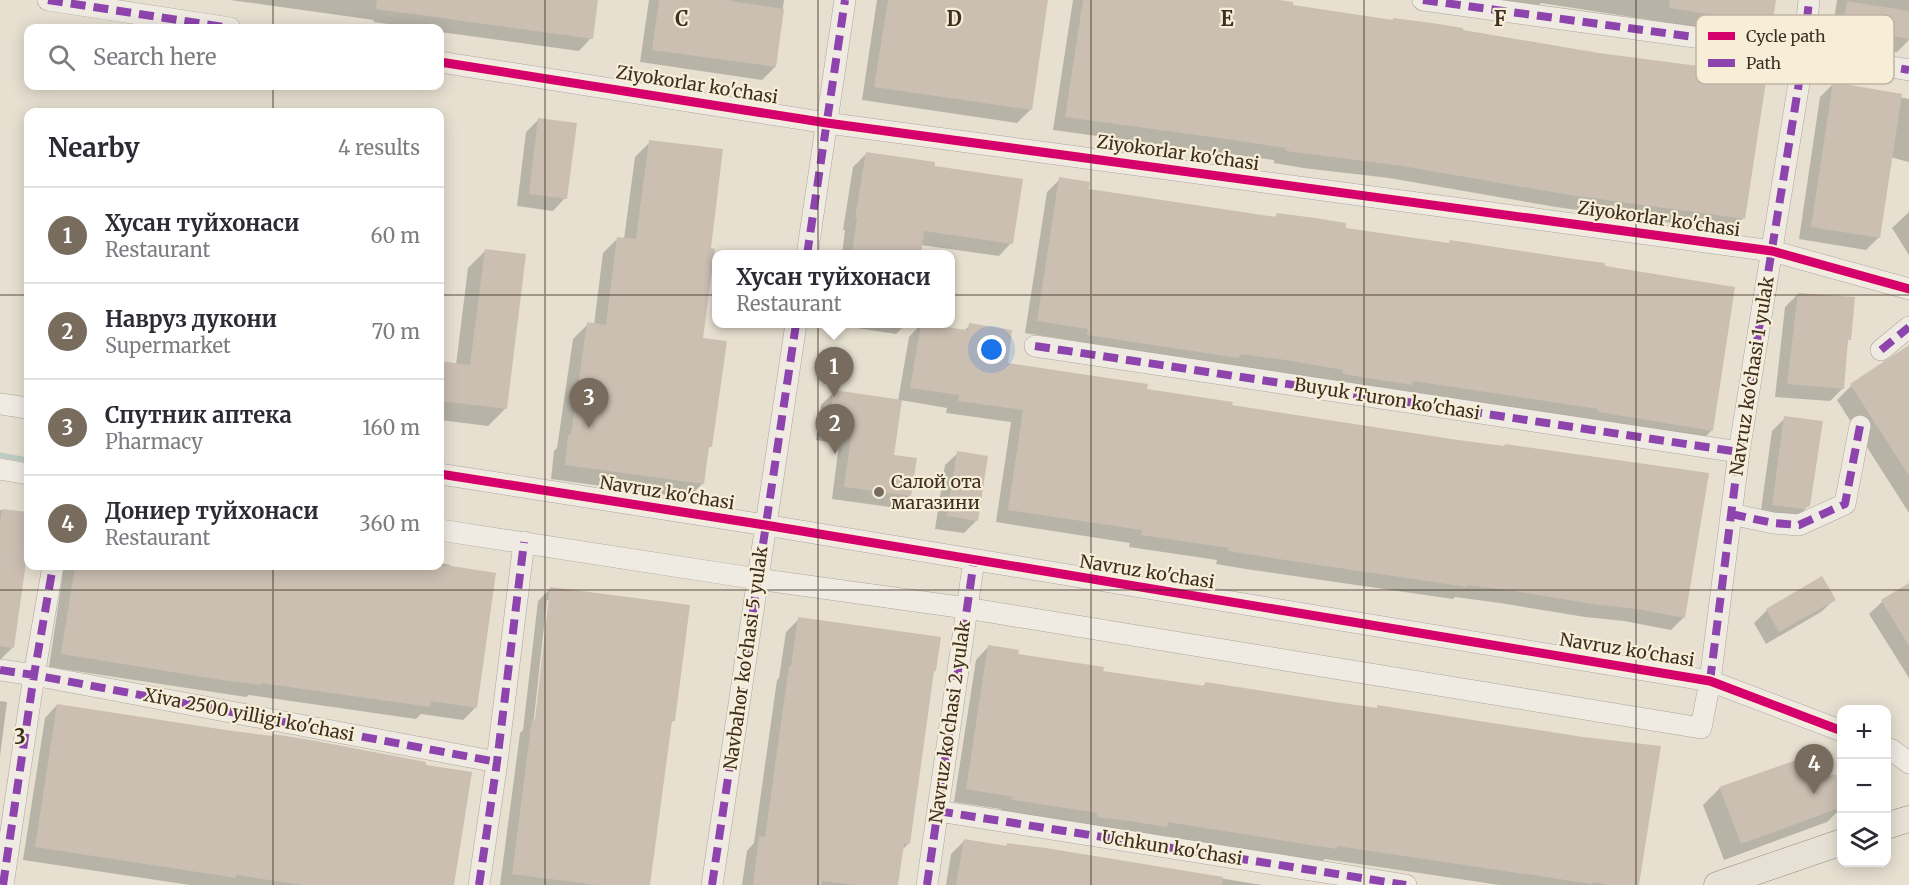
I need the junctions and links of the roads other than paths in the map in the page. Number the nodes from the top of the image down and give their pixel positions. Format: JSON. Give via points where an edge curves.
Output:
{"nodes":[{"id":1,"x":48,"y":0,"type":"edge"},
{"id":2,"x":845,"y":0,"type":"edge"},
{"id":3,"x":1423,"y":0,"type":"edge"},
{"id":4,"x":1809,"y":0,"type":"edge"},
{"id":5,"x":1808,"y":15,"type":"edge"},
{"id":6,"x":204,"y":24,"type":"edge"},
{"id":7,"x":1696,"y":37,"type":"edge"},
{"id":8,"x":444,"y":63,"type":"edge"},
{"id":9,"x":1894,"y":67,"type":"edge"},
{"id":10,"x":1909,"y":69,"type":"edge"},
{"id":11,"x":1799,"y":84,"type":"edge"},
{"id":12,"x":827,"y":123,"type":"junction"},
{"id":13,"x":808,"y":250,"type":"edge"},
{"id":14,"x":1772,"y":251,"type":"junction"},
{"id":15,"x":1909,"y":289,"type":"edge"},
{"id":16,"x":1909,"y":327,"type":"edge"},
{"id":17,"x":795,"y":328,"type":"edge"},
{"id":18,"x":1035,"y":346,"type":"dead end"},
{"id":19,"x":1881,"y":350,"type":"dead end"},
{"id":20,"x":0,"y":404,"type":"edge"},
{"id":21,"x":24,"y":407,"type":"edge"},
{"id":22,"x":1860,"y":426,"type":"dead end"},
{"id":23,"x":1739,"y":452,"type":"junction"},
{"id":24,"x":0,"y":469,"type":"edge"},
{"id":25,"x":24,"y":473,"type":"edge"},
{"id":26,"x":444,"y":475,"type":"edge"},
{"id":27,"x":1731,"y":514,"type":"junction"},
{"id":28,"x":765,"y":525,"type":"junction"},
{"id":29,"x":444,"y":531,"type":"edge"},
{"id":30,"x":524,"y":542,"type":"junction"},
{"id":31,"x":974,"y":560,"type":"junction"},
{"id":32,"x":52,"y":570,"type":"edge"},
{"id":33,"x":758,"y":579,"type":"junction"},
{"id":34,"x":966,"y":608,"type":"junction"},
{"id":35,"x":0,"y":670,"type":"edge"},
{"id":36,"x":34,"y":675,"type":"junction"},
{"id":37,"x":1710,"y":681,"type":"junction"},
{"id":38,"x":1837,"y":729,"type":"edge"},
{"id":39,"x":1891,"y":749,"type":"edge"},
{"id":40,"x":497,"y":762,"type":"junction"},
{"id":41,"x":1909,"y":763,"type":"edge"},
{"id":42,"x":938,"y":811,"type":"junction"},
{"id":43,"x":1909,"y":819,"type":"edge"},
{"id":44,"x":1891,"y":825,"type":"edge"},
{"id":45,"x":1837,"y":844,"type":"edge"},
{"id":46,"x":3,"y":885,"type":"edge"},
{"id":47,"x":479,"y":885,"type":"edge"},
{"id":48,"x":712,"y":885,"type":"edge"},
{"id":49,"x":927,"y":885,"type":"edge"},
{"id":50,"x":1406,"y":885,"type":"edge"},
{"id":51,"x":1717,"y":885,"type":"edge"}],
"edges":[{"from":1,"to":6,"type":"street"},
{"from":2,"to":12,"type":"street"},
{"from":3,"to":7,"type":"street"},
{"from":4,"to":5,"type":"street","name":"Navruz ko'chasi 1 yulak"},
{"from":8,"to":12,"type":"street","name":"Ziyokorlar ko'chasi"},
{"from":9,"to":10,"type":"street"},
{"from":11,"to":14,"type":"street","name":"Navruz ko'chasi 1 yulak"},
{"from":12,"to":13,"type":"street"},
{"from":12,"to":14,"type":"street","name":"Ziyokorlar ko'chasi"},
{"from":14,"to":15,"type":"street","name":"Ziyokorlar ko'chasi"},
{"from":14,"to":23,"type":"street","name":"Navruz ko'chasi 1 yulak"},
{"from":16,"to":19,"type":"street"},
{"from":17,"to":28,"type":"street","name":"Navbahor ko'chasi 5 yulak"},
{"from":18,"to":23,"type":"street","name":"Buyuk Turon ko'chasi"},
{"from":20,"to":21,"type":"street"},
{"from":22,"to":27,"type":"street","via":[[1845,504],[1799,525]]},
{"from":23,"to":27,"type":"street","name":"Navruz ko'chasi 1 yulak"},
{"from":24,"to":25,"type":"street"},
{"from":26,"to":28,"type":"street","name":"Navruz ko'chasi"},
{"from":27,"to":37,"type":"street","name":"Navruz ko'chasi 1 yulak"},
{"from":28,"to":31,"type":"street","name":"Navruz ko'chasi"},
{"from":28,"to":33,"type":"street","name":"Navbahor ko'chasi 5 yulak"},
{"from":29,"to":30,"type":"street"},
{"from":30,"to":33,"type":"street"},
{"from":30,"to":40,"type":"street"},
{"from":31,"to":34,"type":"street","name":"Navruz ko'chasi 2 yulak"},
{"from":31,"to":37,"type":"street","name":"Navruz ko'chasi"},
{"from":32,"to":36,"type":"street"},
{"from":33,"to":34,"type":"street"},
{"from":33,"to":48,"type":"street","name":"Navbahor ko'chasi 5 yulak"},
{"from":34,"to":37,"type":"street","name":"Navruz ko'chasi 1 yulak","via":[[1701,728]]},
{"from":34,"to":42,"type":"street","name":"Navruz ko'chasi 2 yulak"},
{"from":35,"to":36,"type":"street","name":"Xiva 2500 yilligi ko'chasi"},
{"from":36,"to":40,"type":"street","name":"Xiva 2500 yilligi ko'chasi"},
{"from":36,"to":46,"type":"street"},
{"from":37,"to":38,"type":"street","name":"Navruz ko'chasi"},
{"from":39,"to":41,"type":"street"},
{"from":40,"to":47,"type":"street"},
{"from":42,"to":49,"type":"street","name":"Navruz ko'chasi 2 yulak"},
{"from":42,"to":50,"type":"street","name":"Uchkun ko'chasi"},
{"from":43,"to":44,"type":"main road"},
{"from":45,"to":51,"type":"main road"}]}
